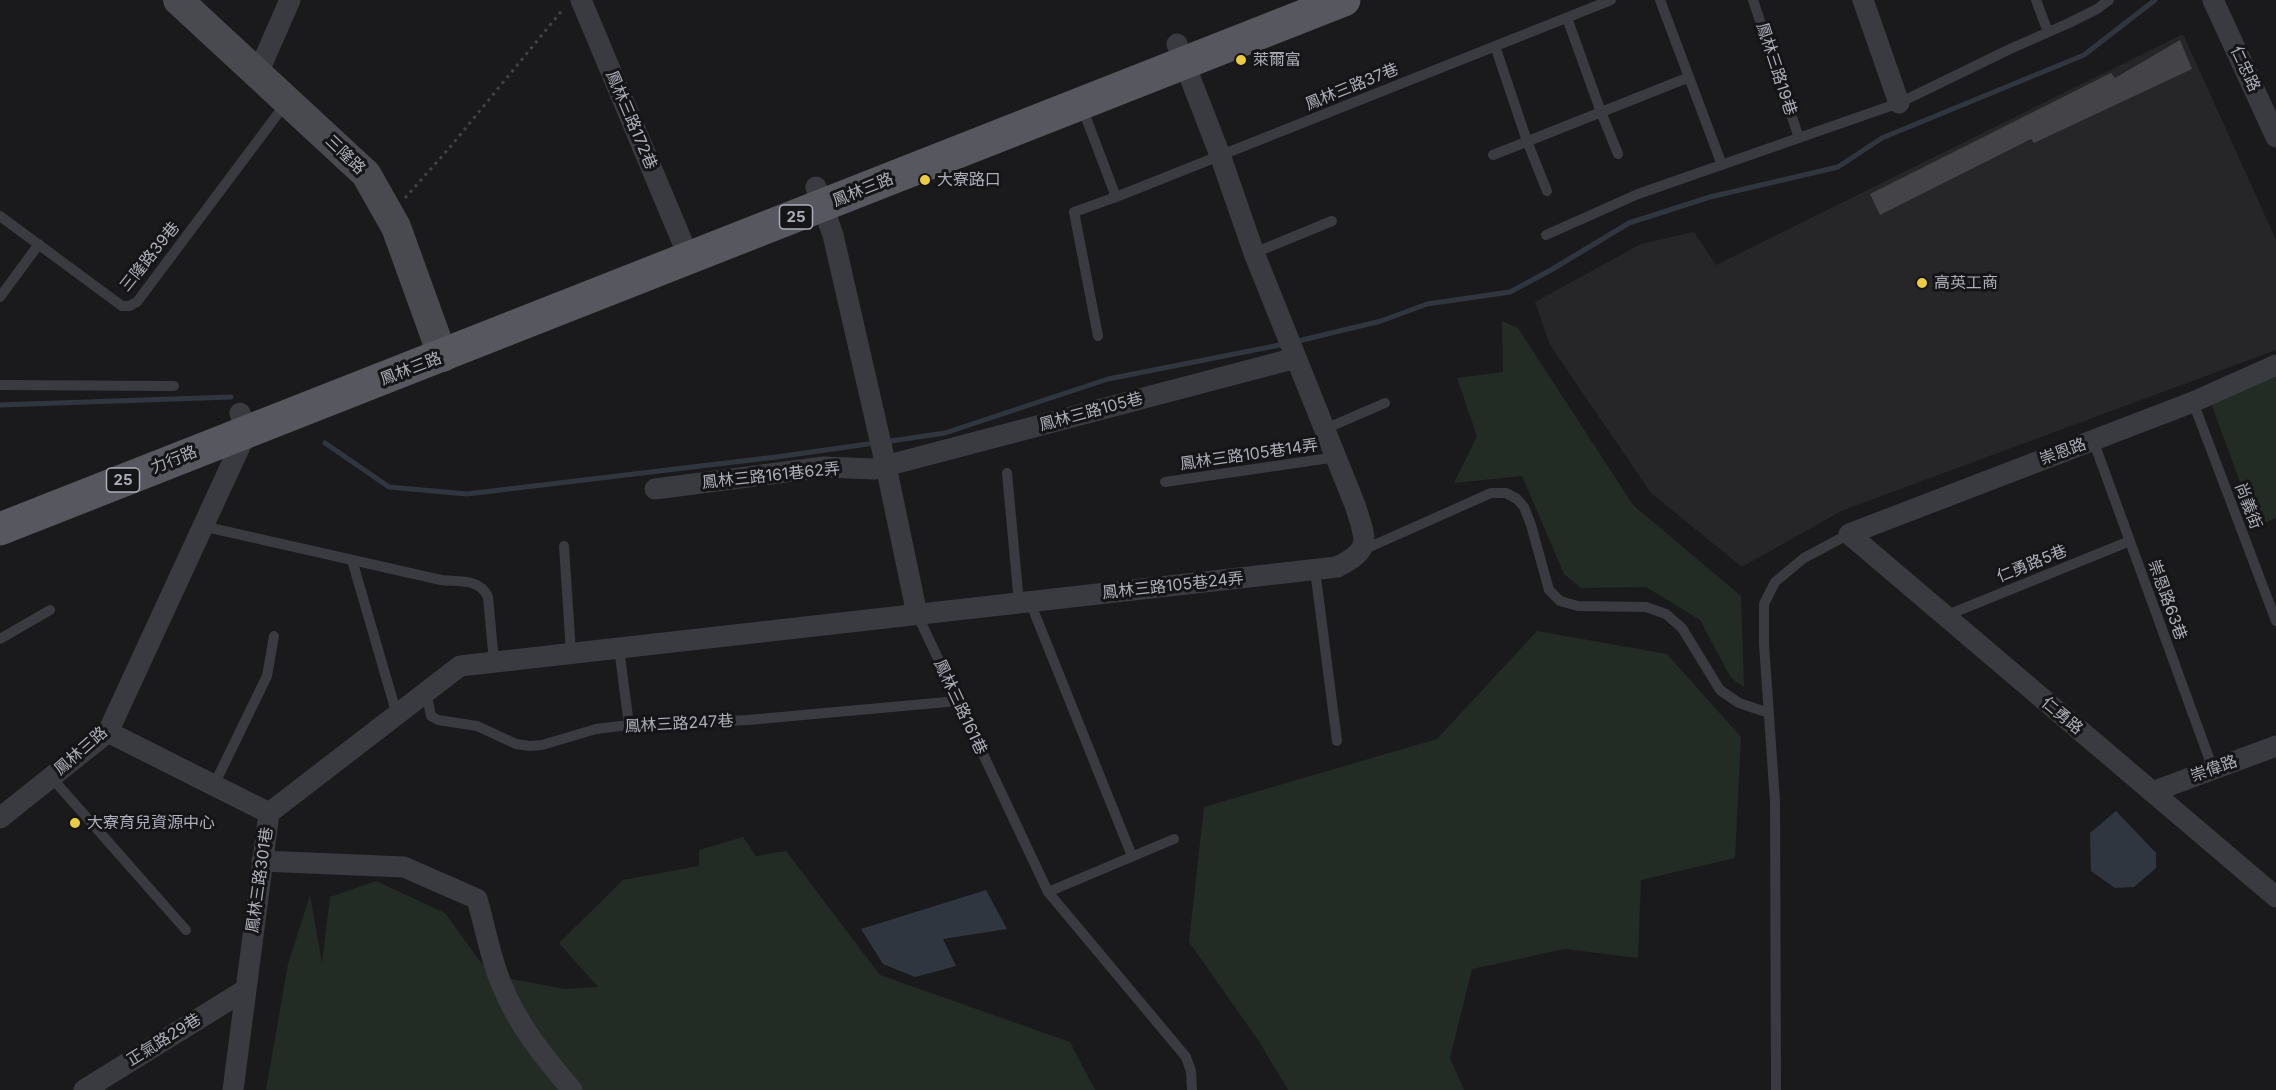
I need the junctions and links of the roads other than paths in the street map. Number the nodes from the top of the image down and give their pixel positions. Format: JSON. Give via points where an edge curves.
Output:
{"nodes":[{"id":1,"x":178,"y":0,"type":"edge"},
{"id":2,"x":290,"y":0,"type":"edge"},
{"id":3,"x":1289,"y":0,"type":"edge"},
{"id":4,"x":1344,"y":0,"type":"edge"},
{"id":5,"x":1611,"y":0,"type":"edge"},
{"id":6,"x":1660,"y":0,"type":"edge"},
{"id":7,"x":1753,"y":0,"type":"edge"},
{"id":8,"x":1863,"y":0,"type":"edge"},
{"id":9,"x":2036,"y":0,"type":"edge"},
{"id":10,"x":2109,"y":0,"type":"edge"},
{"id":11,"x":2213,"y":0,"type":"edge"},
{"id":12,"x":573,"y":3,"type":"edge"},
{"id":13,"x":1567,"y":18,"type":"junction"},
{"id":14,"x":2048,"y":32,"type":"junction"},
{"id":15,"x":1495,"y":46,"type":"junction"},
{"id":16,"x":1181,"y":54,"type":"junction"},
{"id":17,"x":258,"y":73,"type":"junction"},
{"id":18,"x":1687,"y":78,"type":"junction"},
{"id":19,"x":288,"y":100,"type":"junction"},
{"id":20,"x":1899,"y":103,"type":"junction"},
{"id":21,"x":1081,"y":104,"type":"junction"},
{"id":22,"x":1601,"y":112,"type":"junction"},
{"id":23,"x":2276,"y":135,"type":"edge"},
{"id":24,"x":1799,"y":138,"type":"junction"},
{"id":25,"x":1527,"y":141,"type":"junction"},
{"id":26,"x":1618,"y":154,"type":"dead end"},
{"id":27,"x":1220,"y":155,"type":"junction"},
{"id":28,"x":1493,"y":155,"type":"dead end"},
{"id":29,"x":1722,"y":165,"type":"junction"},
{"id":30,"x":1547,"y":191,"type":"dead end"},
{"id":31,"x":819,"y":196,"type":"junction"},
{"id":32,"x":1116,"y":197,"type":"junction"},
{"id":33,"x":0,"y":216,"type":"edge"},
{"id":34,"x":1332,"y":221,"type":"dead end"},
{"id":35,"x":1546,"y":235,"type":"dead end"},
{"id":36,"x":682,"y":241,"type":"junction"},
{"id":37,"x":39,"y":244,"type":"junction"},
{"id":38,"x":1254,"y":254,"type":"junction"},
{"id":39,"x":0,"y":297,"type":"edge"},
{"id":40,"x":1098,"y":336,"type":"dead end"},
{"id":41,"x":439,"y":348,"type":"junction"},
{"id":42,"x":1292,"y":348,"type":"junction"},
{"id":43,"x":2276,"y":365,"type":"edge"},
{"id":44,"x":0,"y":385,"type":"edge"},
{"id":45,"x":174,"y":386,"type":"dead end"},
{"id":46,"x":2193,"y":402,"type":"junction"},
{"id":47,"x":1385,"y":403,"type":"dead end"},
{"id":48,"x":243,"y":422,"type":"junction"},
{"id":49,"x":1325,"y":429,"type":"junction"},
{"id":50,"x":2093,"y":440,"type":"junction"},
{"id":51,"x":1337,"y":458,"type":"junction"},
{"id":52,"x":885,"y":461,"type":"junction"},
{"id":53,"x":1007,"y":473,"type":"dead end"},
{"id":54,"x":1164,"y":482,"type":"dead end"},
{"id":55,"x":655,"y":489,"type":"dead end"},
{"id":56,"x":0,"y":508,"type":"edge"},
{"id":57,"x":202,"y":526,"type":"junction"},
{"id":58,"x":0,"y":529,"type":"edge"},
{"id":59,"x":1849,"y":534,"type":"junction"},
{"id":60,"x":2130,"y":541,"type":"junction"},
{"id":61,"x":564,"y":546,"type":"dead end"},
{"id":62,"x":1363,"y":550,"type":"junction"},
{"id":63,"x":352,"y":560,"type":"junction"},
{"id":64,"x":1315,"y":570,"type":"junction"},
{"id":65,"x":1025,"y":602,"type":"junction"},
{"id":66,"x":50,"y":610,"type":"dead end"},
{"id":67,"x":917,"y":614,"type":"junction"},
{"id":68,"x":1945,"y":616,"type":"junction"},
{"id":69,"x":2276,"y":621,"type":"edge"},
{"id":70,"x":274,"y":636,"type":"dead end"},
{"id":71,"x":0,"y":639,"type":"edge"},
{"id":72,"x":619,"y":648,"type":"junction"},
{"id":73,"x":571,"y":654,"type":"junction"},
{"id":74,"x":494,"y":662,"type":"junction"},
{"id":75,"x":426,"y":693,"type":"junction"},
{"id":76,"x":958,"y":701,"type":"junction"},
{"id":77,"x":1769,"y":713,"type":"junction"},
{"id":78,"x":397,"y":715,"type":"junction"},
{"id":79,"x":629,"y":725,"type":"junction"},
{"id":80,"x":108,"y":732,"type":"junction"},
{"id":81,"x":1337,"y":741,"type":"dead end"},
{"id":82,"x":2276,"y":746,"type":"edge"},
{"id":83,"x":2213,"y":770,"type":"junction"},
{"id":84,"x":51,"y":777,"type":"junction"},
{"id":85,"x":214,"y":785,"type":"junction"},
{"id":86,"x":2152,"y":792,"type":"junction"},
{"id":87,"x":269,"y":813,"type":"junction"},
{"id":88,"x":0,"y":818,"type":"edge"},
{"id":89,"x":1174,"y":839,"type":"dead end"},
{"id":90,"x":1132,"y":856,"type":"junction"},
{"id":91,"x":262,"y":861,"type":"junction"},
{"id":92,"x":1048,"y":892,"type":"junction"},
{"id":93,"x":2276,"y":897,"type":"edge"},
{"id":94,"x":186,"y":930,"type":"dead end"},
{"id":95,"x":245,"y":990,"type":"junction"},
{"id":96,"x":84,"y":1090,"type":"edge"},
{"id":97,"x":233,"y":1090,"type":"edge"},
{"id":98,"x":572,"y":1090,"type":"edge"},
{"id":99,"x":1192,"y":1090,"type":"edge"},
{"id":100,"x":1776,"y":1090,"type":"edge"}],
"edges":[{"from":1,"to":17,"type":"street","name":"三隆路"},
{"from":2,"to":17,"type":"street"},
{"from":3,"to":16,"type":"main road","name":"鳳林三路","number":"25"},
{"from":4,"to":16,"type":"main road","name":"鳳林三路","number":"25"},
{"from":5,"to":13,"type":"lane","name":"鳳林三路37巷"},
{"from":6,"to":18,"type":"lane"},
{"from":7,"to":24,"type":"lane","name":"鳳林三路19巷"},
{"from":8,"to":20,"type":"street"},
{"from":9,"to":14,"type":"lane"},
{"from":10,"to":14,"type":"lane"},
{"from":11,"to":23,"type":"street","name":"仁忠路"},
{"from":12,"to":36,"type":"street","name":"鳳林三路172巷"},
{"from":13,"to":15,"type":"lane","name":"鳳林三路37巷"},
{"from":13,"to":22,"type":"lane"},
{"from":14,"to":20,"type":"lane"},
{"from":15,"to":25,"type":"lane"},
{"from":15,"to":27,"type":"lane","name":"鳳林三路37巷"},
{"from":16,"to":21,"type":"main road","name":"鳳林三路","number":"25"},
{"from":16,"to":27,"type":"street"},
{"from":16,"to":31,"type":"main road","name":"鳳林三路","number":"25"},
{"from":17,"to":19,"type":"street","name":"三隆路"},
{"from":18,"to":22,"type":"lane"},
{"from":18,"to":29,"type":"lane"},
{"from":19,"to":37,"type":"lane","name":"三隆路39巷","via":[[137,302],[122,306]]},
{"from":19,"to":41,"type":"street","name":"三隆路","via":[[366,174],[396,227]]},
{"from":20,"to":24,"type":"lane"},
{"from":21,"to":31,"type":"main road","name":"鳳林三路","number":"25"},
{"from":21,"to":32,"type":"lane"},
{"from":22,"to":25,"type":"lane"},
{"from":22,"to":26,"type":"lane"},
{"from":24,"to":29,"type":"lane"},
{"from":25,"to":28,"type":"lane"},
{"from":25,"to":30,"type":"lane"},
{"from":27,"to":32,"type":"lane"},
{"from":27,"to":38,"type":"street"},
{"from":29,"to":35,"type":"lane","via":[[1638,194]]},
{"from":31,"to":36,"type":"main road","name":"鳳林三路","number":"25"},
{"from":31,"to":41,"type":"main road","name":"鳳林三路","number":"25"},
{"from":31,"to":52,"type":"street","via":[[833,235]]},
{"from":32,"to":40,"type":"lane","via":[[1074,212]]},
{"from":33,"to":37,"type":"lane","name":"三隆路39巷"},
{"from":34,"to":38,"type":"lane"},
{"from":36,"to":41,"type":"main road","name":"鳳林三路","number":"25"},
{"from":37,"to":39,"type":"lane"},
{"from":38,"to":42,"type":"street"},
{"from":41,"to":48,"type":"main road","name":"鳳林三路","number":"25"},
{"from":42,"to":49,"type":"street"},
{"from":42,"to":52,"type":"street","name":"鳳林三路105巷"},
{"from":43,"to":46,"type":"street","name":"崇恩路"},
{"from":44,"to":45,"type":"lane"},
{"from":46,"to":50,"type":"street","name":"崇恩路"},
{"from":46,"to":69,"type":"lane","name":"尚義街"},
{"from":47,"to":49,"type":"lane"},
{"from":48,"to":56,"type":"main road","name":"力行路","number":"25"},
{"from":48,"to":57,"type":"street","name":"鳳林三路"},
{"from":48,"to":58,"type":"main road","name":"力行路","number":"25"},
{"from":49,"to":51,"type":"street"},
{"from":50,"to":59,"type":"street","name":"崇恩路"},
{"from":50,"to":60,"type":"lane","name":"崇恩路63巷"},
{"from":51,"to":54,"type":"lane","name":"鳳林三路105巷14弄"},
{"from":51,"to":62,"type":"street","via":[[1364,533]]},
{"from":52,"to":55,"type":"street","name":"鳳林三路161巷62弄","via":[[874,469],[824,467]]},
{"from":52,"to":67,"type":"street"},
{"from":53,"to":65,"type":"lane"},
{"from":57,"to":63,"type":"lane"},
{"from":57,"to":80,"type":"street","name":"鳳林三路"},
{"from":59,"to":68,"type":"street","name":"仁勇路"},
{"from":59,"to":77,"type":"lane","via":[[1804,558],[1775,582],[1764,604]]},
{"from":60,"to":68,"type":"lane","name":"仁勇路5巷"},
{"from":60,"to":83,"type":"lane","name":"崇恩路63巷"},
{"from":61,"to":73,"type":"lane"},
{"from":62,"to":64,"type":"street","name":"鳳林三路105巷24弄","via":[[1337,567]]},
{"from":62,"to":77,"type":"lane","via":[[1491,493],[1506,493],[1524,507],[1549,590],[1560,601],[1578,606],[1646,607],[1666,614],[1682,628],[1720,690],[1739,703]]},
{"from":63,"to":74,"type":"lane","via":[[441,580],[477,583],[488,597]]},
{"from":63,"to":78,"type":"lane"},
{"from":64,"to":65,"type":"street","name":"鳳林三路105巷24弄"},
{"from":64,"to":81,"type":"lane"},
{"from":65,"to":67,"type":"street"},
{"from":65,"to":90,"type":"lane"},
{"from":66,"to":71,"type":"lane"},
{"from":67,"to":72,"type":"street"},
{"from":67,"to":76,"type":"lane","name":"鳳林三路161巷"},
{"from":68,"to":86,"type":"street","name":"仁勇路"},
{"from":70,"to":85,"type":"lane","via":[[267,676]]},
{"from":72,"to":73,"type":"street"},
{"from":72,"to":79,"type":"lane"},
{"from":73,"to":74,"type":"street"},
{"from":74,"to":75,"type":"street","via":[[460,666]]},
{"from":75,"to":78,"type":"street"},
{"from":75,"to":79,"type":"lane","name":"鳳林三路247巷","via":[[431,716],[438,720],[477,726],[516,744],[542,745],[596,729]]},
{"from":76,"to":79,"type":"lane","name":"鳳林三路247巷","via":[[748,720]]},
{"from":76,"to":92,"type":"lane","name":"鳳林三路161巷"},
{"from":77,"to":100,"type":"lane","via":[[1775,802]]},
{"from":78,"to":87,"type":"street"},
{"from":80,"to":84,"type":"street","name":"鳳林三路"},
{"from":80,"to":85,"type":"street","name":"鳳林三路301巷"},
{"from":82,"to":83,"type":"street","name":"崇偉路"},
{"from":83,"to":86,"type":"street","name":"崇偉路"},
{"from":84,"to":88,"type":"street","name":"鳳林三路"},
{"from":84,"to":94,"type":"lane","name":"鳳林三路"},
{"from":85,"to":87,"type":"street","name":"鳳林三路301巷"},
{"from":86,"to":93,"type":"street","name":"仁勇路"},
{"from":87,"to":91,"type":"street","name":"鳳林三路301巷"},
{"from":89,"to":90,"type":"lane"},
{"from":90,"to":92,"type":"lane"},
{"from":91,"to":95,"type":"street","name":"鳳林三路301巷"},
{"from":91,"to":98,"type":"street","via":[[404,867],[477,899],[500,982],[515,1015]]},
{"from":92,"to":99,"type":"lane","name":"鳳林三路161巷","via":[[1186,1057]]},
{"from":95,"to":96,"type":"street","name":"正氣路29巷"},
{"from":95,"to":97,"type":"street","name":"鳳林三路301巷"}]}
